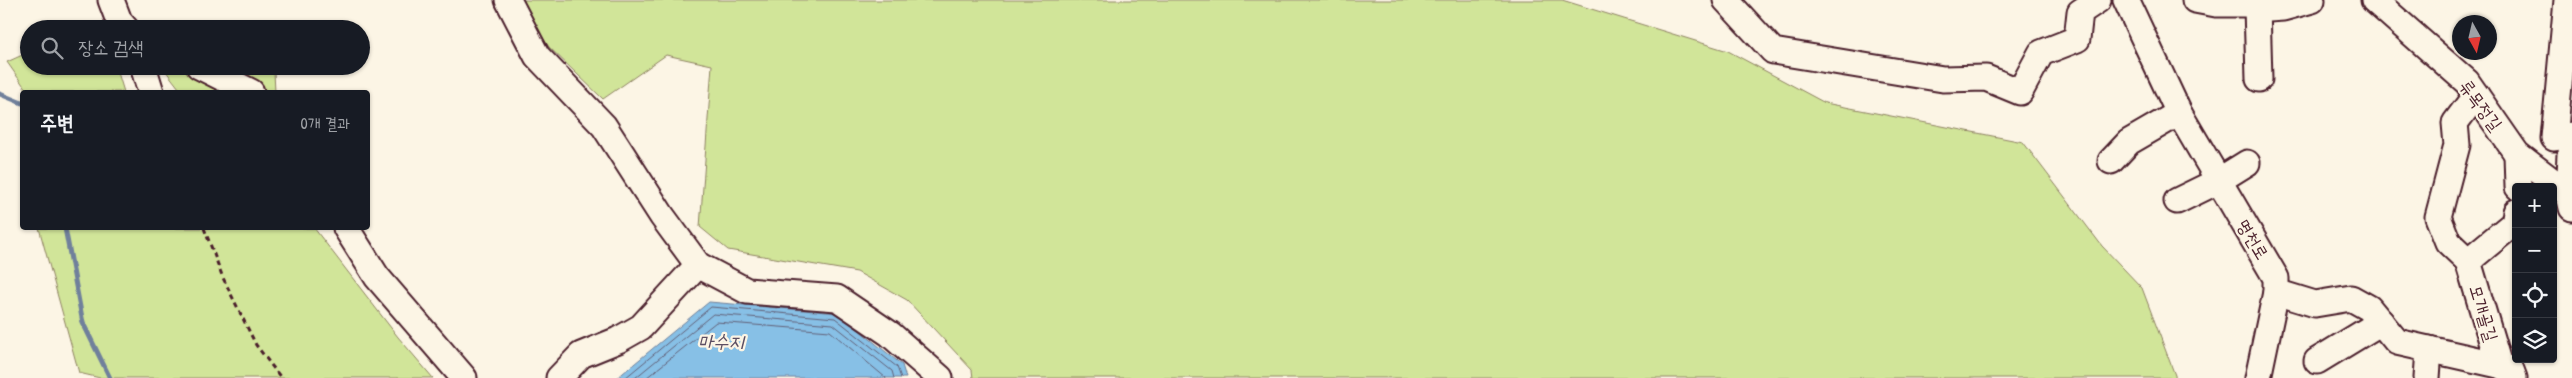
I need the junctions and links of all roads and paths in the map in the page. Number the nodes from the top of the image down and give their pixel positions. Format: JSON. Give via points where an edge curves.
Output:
{"nodes":[{"id":1,"x":111,"y":0,"type":"edge"},
{"id":2,"x":508,"y":0,"type":"edge"},
{"id":3,"x":1726,"y":0,"type":"edge"},
{"id":4,"x":2098,"y":0,"type":"edge"},
{"id":5,"x":2126,"y":0,"type":"edge"},
{"id":6,"x":2195,"y":0,"type":"edge"},
{"id":7,"x":2312,"y":0,"type":"edge"},
{"id":8,"x":2374,"y":0,"type":"edge"},
{"id":9,"x":2567,"y":0,"type":"edge"},
{"id":10,"x":2257,"y":7,"type":"junction"},
{"id":11,"x":119,"y":20,"type":"edge"},
{"id":12,"x":145,"y":75,"type":"edge"},
{"id":13,"x":216,"y":75,"type":"edge"},
{"id":14,"x":2259,"y":79,"type":"dead end"},
{"id":15,"x":150,"y":90,"type":"edge"},
{"id":16,"x":247,"y":90,"type":"edge"},
{"id":17,"x":2476,"y":95,"type":"junction"},
{"id":18,"x":2179,"y":112,"type":"junction"},
{"id":19,"x":2566,"y":135,"type":"edge"},
{"id":20,"x":2517,"y":154,"type":"junction"},
{"id":21,"x":2111,"y":161,"type":"dead end"},
{"id":22,"x":2246,"y":163,"type":"dead end"},
{"id":23,"x":2218,"y":181,"type":"junction"},
{"id":24,"x":2518,"y":183,"type":"edge"},
{"id":25,"x":2571,"y":200,"type":"edge"},
{"id":26,"x":2177,"y":201,"type":"dead end"},
{"id":27,"x":2512,"y":224,"type":"edge"},
{"id":28,"x":205,"y":230,"type":"edge"},
{"id":29,"x":347,"y":230,"type":"edge"},
{"id":30,"x":2468,"y":261,"type":"junction"},
{"id":31,"x":698,"y":265,"type":"junction"},
{"id":32,"x":2276,"y":292,"type":"junction"},
{"id":33,"x":2381,"y":322,"type":"junction"},
{"id":34,"x":2429,"y":349,"type":"junction"},
{"id":35,"x":2317,"y":361,"type":"dead end"},
{"id":36,"x":2507,"y":371,"type":"edge"},
{"id":37,"x":281,"y":378,"type":"edge"},
{"id":38,"x":464,"y":378,"type":"edge"},
{"id":39,"x":559,"y":378,"type":"edge"},
{"id":40,"x":940,"y":378,"type":"edge"},
{"id":41,"x":2258,"y":378,"type":"edge"},
{"id":42,"x":2427,"y":378,"type":"edge"}],
"edges":[{"from":1,"to":11,"type":"street"},
{"from":2,"to":31,"type":"street","via":[[537,56],[604,126]]},
{"from":3,"to":4,"type":"street","via":[[1773,51],[1943,79],[1986,78],[2020,92],[2041,53],[2077,39],[2080,12]]},
{"from":5,"to":18,"type":"street","name":"명천로"},
{"from":6,"to":10,"type":"street","via":[[2216,4],[2253,4]]},
{"from":7,"to":10,"type":"street","via":[[2283,8]]},
{"from":8,"to":17,"type":"street","name":"류목정길","via":[[2467,82]]},
{"from":9,"to":19,"type":"street"},
{"from":10,"to":14,"type":"street"},
{"from":12,"to":15,"type":"street"},
{"from":13,"to":16,"type":"street"},
{"from":17,"to":20,"type":"street","name":"류목정길"},
{"from":17,"to":30,"type":"street","via":[[2455,123],[2457,145],[2438,217],[2448,242]]},
{"from":18,"to":21,"type":"street","via":[[2129,142]]},
{"from":18,"to":23,"type":"street","name":"명천로"},
{"from":19,"to":20,"type":"street"},
{"from":19,"to":25,"type":"street"},
{"from":20,"to":24,"type":"street"},
{"from":20,"to":25,"type":"street","name":"류목정길"},
{"from":22,"to":23,"type":"street"},
{"from":23,"to":26,"type":"street"},
{"from":23,"to":32,"type":"street","name":"명천로","via":[[2276,278]]},
{"from":27,"to":30,"type":"street"},
{"from":28,"to":37,"type":"path","via":[[223,278],[256,345]]},
{"from":29,"to":38,"type":"street","via":[[377,277]]},
{"from":30,"to":36,"type":"street","name":"모개골길"},
{"from":31,"to":39,"type":"street","via":[[641,327],[581,355]]},
{"from":31,"to":40,"type":"street","via":[[747,291],[838,298],[890,334]]},
{"from":32,"to":33,"type":"street","name":"모개골길","via":[[2315,304],[2351,298],[2369,308]]},
{"from":32,"to":41,"type":"street","name":"명천로"},
{"from":33,"to":34,"type":"street","name":"모개골길","via":[[2397,342]]},
{"from":33,"to":35,"type":"street"},
{"from":34,"to":36,"type":"street","name":"모개골길"},
{"from":34,"to":42,"type":"street"}]}
